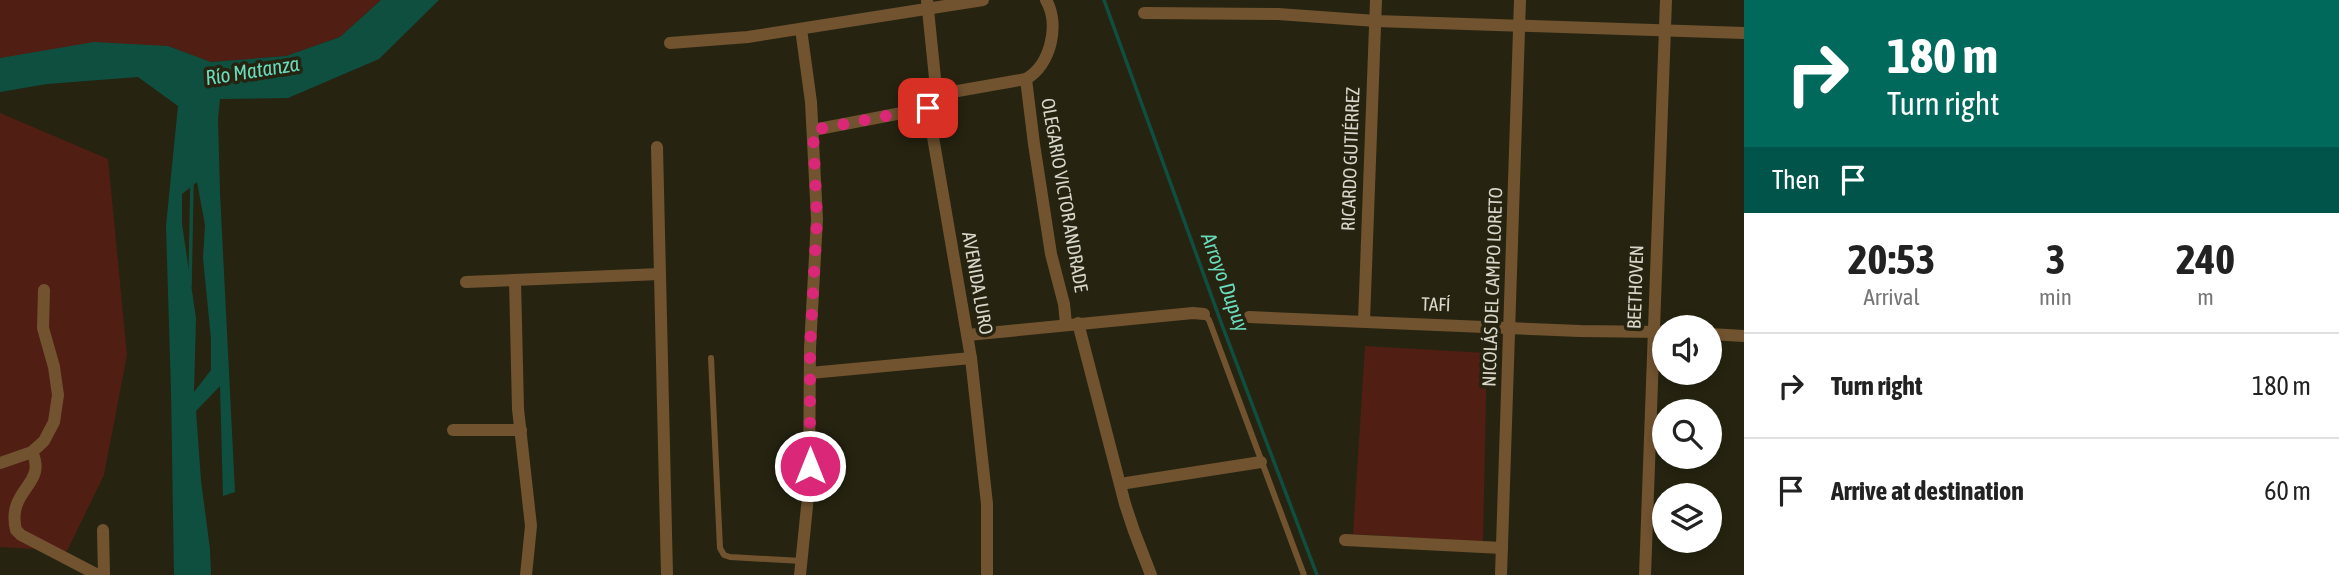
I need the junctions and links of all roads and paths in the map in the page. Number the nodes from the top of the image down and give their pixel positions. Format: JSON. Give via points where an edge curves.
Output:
{"nodes":[{"id":1,"x":983,"y":0,"type":"edge"},
{"id":2,"x":1046,"y":0,"type":"edge"},
{"id":3,"x":1376,"y":0,"type":"edge"},
{"id":4,"x":1520,"y":0,"type":"edge"},
{"id":5,"x":1665,"y":0,"type":"edge"},
{"id":6,"x":927,"y":4,"type":"edge"},
{"id":7,"x":1144,"y":13,"type":"dead end"},
{"id":8,"x":1376,"y":21,"type":"junction"},
{"id":9,"x":1519,"y":26,"type":"junction"},
{"id":10,"x":801,"y":29,"type":"junction"},
{"id":11,"x":1664,"y":32,"type":"junction"},
{"id":12,"x":1744,"y":33,"type":"edge"},
{"id":13,"x":670,"y":43,"type":"dead end"},
{"id":14,"x":1026,"y":79,"type":"junction"},
{"id":15,"x":935,"y":95,"type":"junction"},
{"id":16,"x":928,"y":108,"type":"junction"},
{"id":17,"x":813,"y":130,"type":"junction"},
{"id":18,"x":657,"y":147,"type":"dead end"},
{"id":19,"x":660,"y":274,"type":"junction"},
{"id":20,"x":516,"y":280,"type":"junction"},
{"id":21,"x":466,"y":282,"type":"dead end"},
{"id":22,"x":44,"y":290,"type":"dead end"},
{"id":23,"x":1204,"y":314,"type":"joint"},
{"id":24,"x":1658,"y":315,"type":"edge"},
{"id":25,"x":1249,"y":317,"type":"dead end"},
{"id":26,"x":1364,"y":320,"type":"junction"},
{"id":27,"x":1072,"y":323,"type":"junction"},
{"id":28,"x":1510,"y":326,"type":"junction"},
{"id":29,"x":1652,"y":332,"type":"edge"},
{"id":30,"x":968,"y":335,"type":"junction"},
{"id":31,"x":1722,"y":335,"type":"edge"},
{"id":32,"x":1744,"y":336,"type":"edge"},
{"id":33,"x":711,"y":358,"type":"dead end"},
{"id":34,"x":971,"y":358,"type":"junction"},
{"id":35,"x":810,"y":373,"type":"junction"},
{"id":36,"x":1655,"y":385,"type":"edge"},
{"id":37,"x":453,"y":430,"type":"dead end"},
{"id":38,"x":521,"y":430,"type":"junction"},
{"id":39,"x":32,"y":452,"type":"junction"},
{"id":40,"x":1261,"y":462,"type":"junction"},
{"id":41,"x":0,"y":463,"type":"edge"},
{"id":42,"x":1120,"y":484,"type":"junction"},
{"id":43,"x":103,"y":530,"type":"dead end"},
{"id":44,"x":1345,"y":540,"type":"dead end"},
{"id":45,"x":1502,"y":548,"type":"junction"},
{"id":46,"x":802,"y":561,"type":"junction"},
{"id":47,"x":97,"y":575,"type":"edge"},
{"id":48,"x":104,"y":575,"type":"edge"},
{"id":49,"x":526,"y":575,"type":"edge"},
{"id":50,"x":667,"y":575,"type":"edge"},
{"id":51,"x":800,"y":575,"type":"edge"},
{"id":52,"x":987,"y":575,"type":"edge"},
{"id":53,"x":1151,"y":575,"type":"edge"},
{"id":54,"x":1304,"y":575,"type":"edge"},
{"id":55,"x":1501,"y":575,"type":"edge"},
{"id":56,"x":1645,"y":575,"type":"edge"}],
"edges":[{"from":1,"to":6,"type":"street"},
{"from":2,"to":14,"type":"street","name":"OLEGARIO VICTOR ANDRADE","via":[[1054,19],[1047,55],[1036,74]]},
{"from":3,"to":8,"type":"street","name":"RICARDO GUTIÉRREZ"},
{"from":4,"to":9,"type":"street","name":"NICOLÁS DEL CAMPO LORETO"},
{"from":5,"to":11,"type":"street","name":"BEETHOVEN"},
{"from":6,"to":10,"type":"street"},
{"from":6,"to":15,"type":"street"},
{"from":7,"to":8,"type":"street","via":[[1278,14]]},
{"from":8,"to":9,"type":"street"},
{"from":8,"to":26,"type":"street","name":"RICARDO GUTIÉRREZ"},
{"from":9,"to":11,"type":"street"},
{"from":9,"to":28,"type":"street","name":"NICOLÁS DEL CAMPO LORETO"},
{"from":10,"to":13,"type":"street"},
{"from":10,"to":17,"type":"street"},
{"from":11,"to":12,"type":"street"},
{"from":11,"to":24,"type":"street","name":"BEETHOVEN"},
{"from":14,"to":15,"type":"street"},
{"from":14,"to":27,"type":"street","name":"OLEGARIO VICTOR ANDRADE","via":[[1054,269]]},
{"from":15,"to":16,"type":"street"},
{"from":16,"to":17,"type":"street"},
{"from":16,"to":30,"type":"street","name":"AVENIDA LURO"},
{"from":17,"to":35,"type":"street","via":[[817,246]]},
{"from":18,"to":19,"type":"street"},
{"from":19,"to":20,"type":"street"},
{"from":19,"to":50,"type":"street"},
{"from":20,"to":21,"type":"street"},
{"from":20,"to":38,"type":"street"},
{"from":22,"to":39,"type":"street","via":[[43,328],[58,395],[54,422]]},
{"from":23,"to":27,"type":"street"},
{"from":23,"to":40,"type":"lane"},
{"from":25,"to":26,"type":"street","name":"TAFÍ"},
{"from":26,"to":28,"type":"street","name":"TAFÍ"},
{"from":27,"to":30,"type":"street"},
{"from":27,"to":42,"type":"street","name":"OLEGARIO VICTOR ANDRADE"},
{"from":28,"to":29,"type":"street","name":"TAFÍ"},
{"from":28,"to":45,"type":"street","name":"NICOLÁS DEL CAMPO LORETO"},
{"from":30,"to":34,"type":"street","name":"AVENIDA LURO"},
{"from":31,"to":32,"type":"street"},
{"from":33,"to":46,"type":"lane","via":[[720,548],[730,557]]},
{"from":34,"to":35,"type":"street"},
{"from":34,"to":52,"type":"street","name":"AVENIDA LURO","via":[[987,504]]},
{"from":35,"to":46,"type":"street","via":[[810,476]]},
{"from":36,"to":56,"type":"street","name":"BEETHOVEN"},
{"from":37,"to":38,"type":"street"},
{"from":38,"to":49,"type":"street","via":[[531,526]]},
{"from":39,"to":41,"type":"street"},
{"from":39,"to":47,"type":"street","via":[[36,473],[16,503],[16,530]]},
{"from":40,"to":42,"type":"street"},
{"from":40,"to":54,"type":"lane"},
{"from":42,"to":53,"type":"street","name":"OLEGARIO VICTOR ANDRADE"},
{"from":43,"to":48,"type":"street"},
{"from":44,"to":45,"type":"street"},
{"from":45,"to":55,"type":"street","name":"NICOLÁS DEL CAMPO LORETO"},
{"from":46,"to":51,"type":"street"}]}
